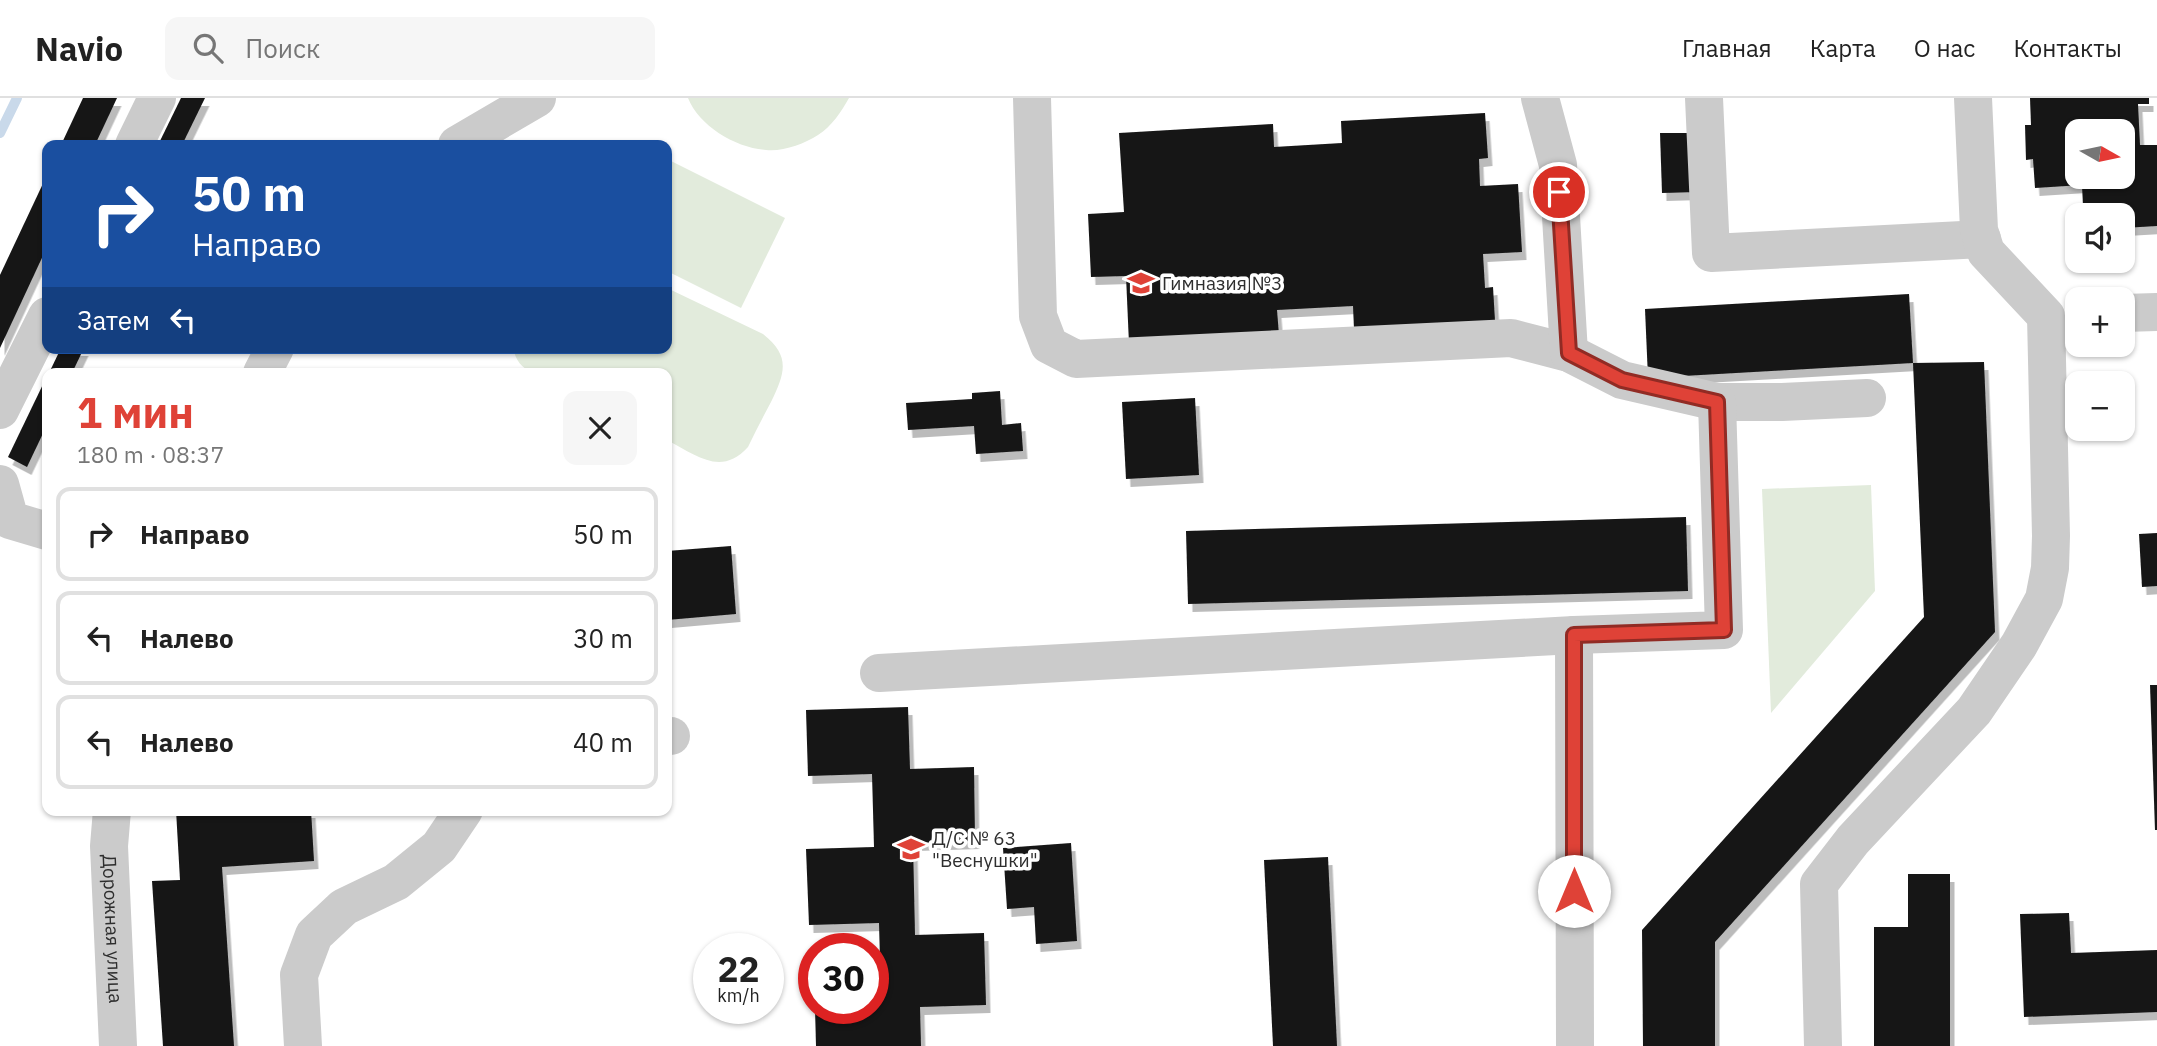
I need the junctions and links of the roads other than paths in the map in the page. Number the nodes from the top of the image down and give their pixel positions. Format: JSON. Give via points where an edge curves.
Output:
{"nodes":[{"id":1,"x":158,"y":98,"type":"edge"},
{"id":2,"x":537,"y":98,"type":"edge"},
{"id":3,"x":1032,"y":98,"type":"edge"},
{"id":4,"x":1540,"y":98,"type":"edge"},
{"id":5,"x":1704,"y":98,"type":"edge"},
{"id":6,"x":1973,"y":98,"type":"edge"},
{"id":7,"x":137,"y":140,"type":"edge"},
{"id":8,"x":466,"y":140,"type":"edge"},
{"id":9,"x":1982,"y":239,"type":"junction"},
{"id":10,"x":2157,"y":312,"type":"edge"},
{"id":11,"x":2135,"y":313,"type":"edge"},
{"id":12,"x":2062,"y":315,"type":"edge"},
{"id":13,"x":42,"y":326,"type":"edge"},
{"id":14,"x":1569,"y":353,"type":"junction"},
{"id":15,"x":1867,"y":398,"type":"dead end"},
{"id":16,"x":1717,"y":402,"type":"junction"},
{"id":17,"x":0,"y":410,"type":"edge"},
{"id":18,"x":0,"y":484,"type":"edge"},
{"id":19,"x":42,"y":530,"type":"edge"},
{"id":20,"x":1574,"y":635,"type":"junction"},
{"id":21,"x":879,"y":673,"type":"dead end"},
{"id":22,"x":112,"y":816,"type":"edge"},
{"id":23,"x":460,"y":816,"type":"edge"},
{"id":24,"x":118,"y":1046,"type":"edge"},
{"id":25,"x":303,"y":1046,"type":"edge"},
{"id":26,"x":1575,"y":1046,"type":"edge"},
{"id":27,"x":1823,"y":1046,"type":"edge"}],
"edges":[{"from":1,"to":7,"type":"street"},
{"from":2,"to":8,"type":"street"},
{"from":3,"to":14,"type":"street","via":[[1038,316],[1049,345],[1076,359],[1511,338]]},
{"from":4,"to":14,"type":"street","via":[[1558,165]]},
{"from":5,"to":9,"type":"street","via":[[1711,253]]},
{"from":6,"to":9,"type":"street"},
{"from":9,"to":12,"type":"street","via":[[1986,252]]},
{"from":10,"to":11,"type":"street"},
{"from":12,"to":27,"type":"street","via":[[2050,568],[2044,599],[1974,712],[1853,840],[1819,884]]},
{"from":13,"to":17,"type":"street"},
{"from":14,"to":16,"type":"street","via":[[1622,380]]},
{"from":15,"to":16,"type":"street"},
{"from":16,"to":20,"type":"street","via":[[1724,630]]},
{"from":18,"to":19,"type":"street","via":[[10,520]]},
{"from":20,"to":21,"type":"street"},
{"from":20,"to":26,"type":"street"},
{"from":22,"to":24,"type":"street","name":"Дорожная улица"},
{"from":23,"to":25,"type":"street","via":[[439,847],[396,882],[344,907],[314,935],[299,975]]}]}
